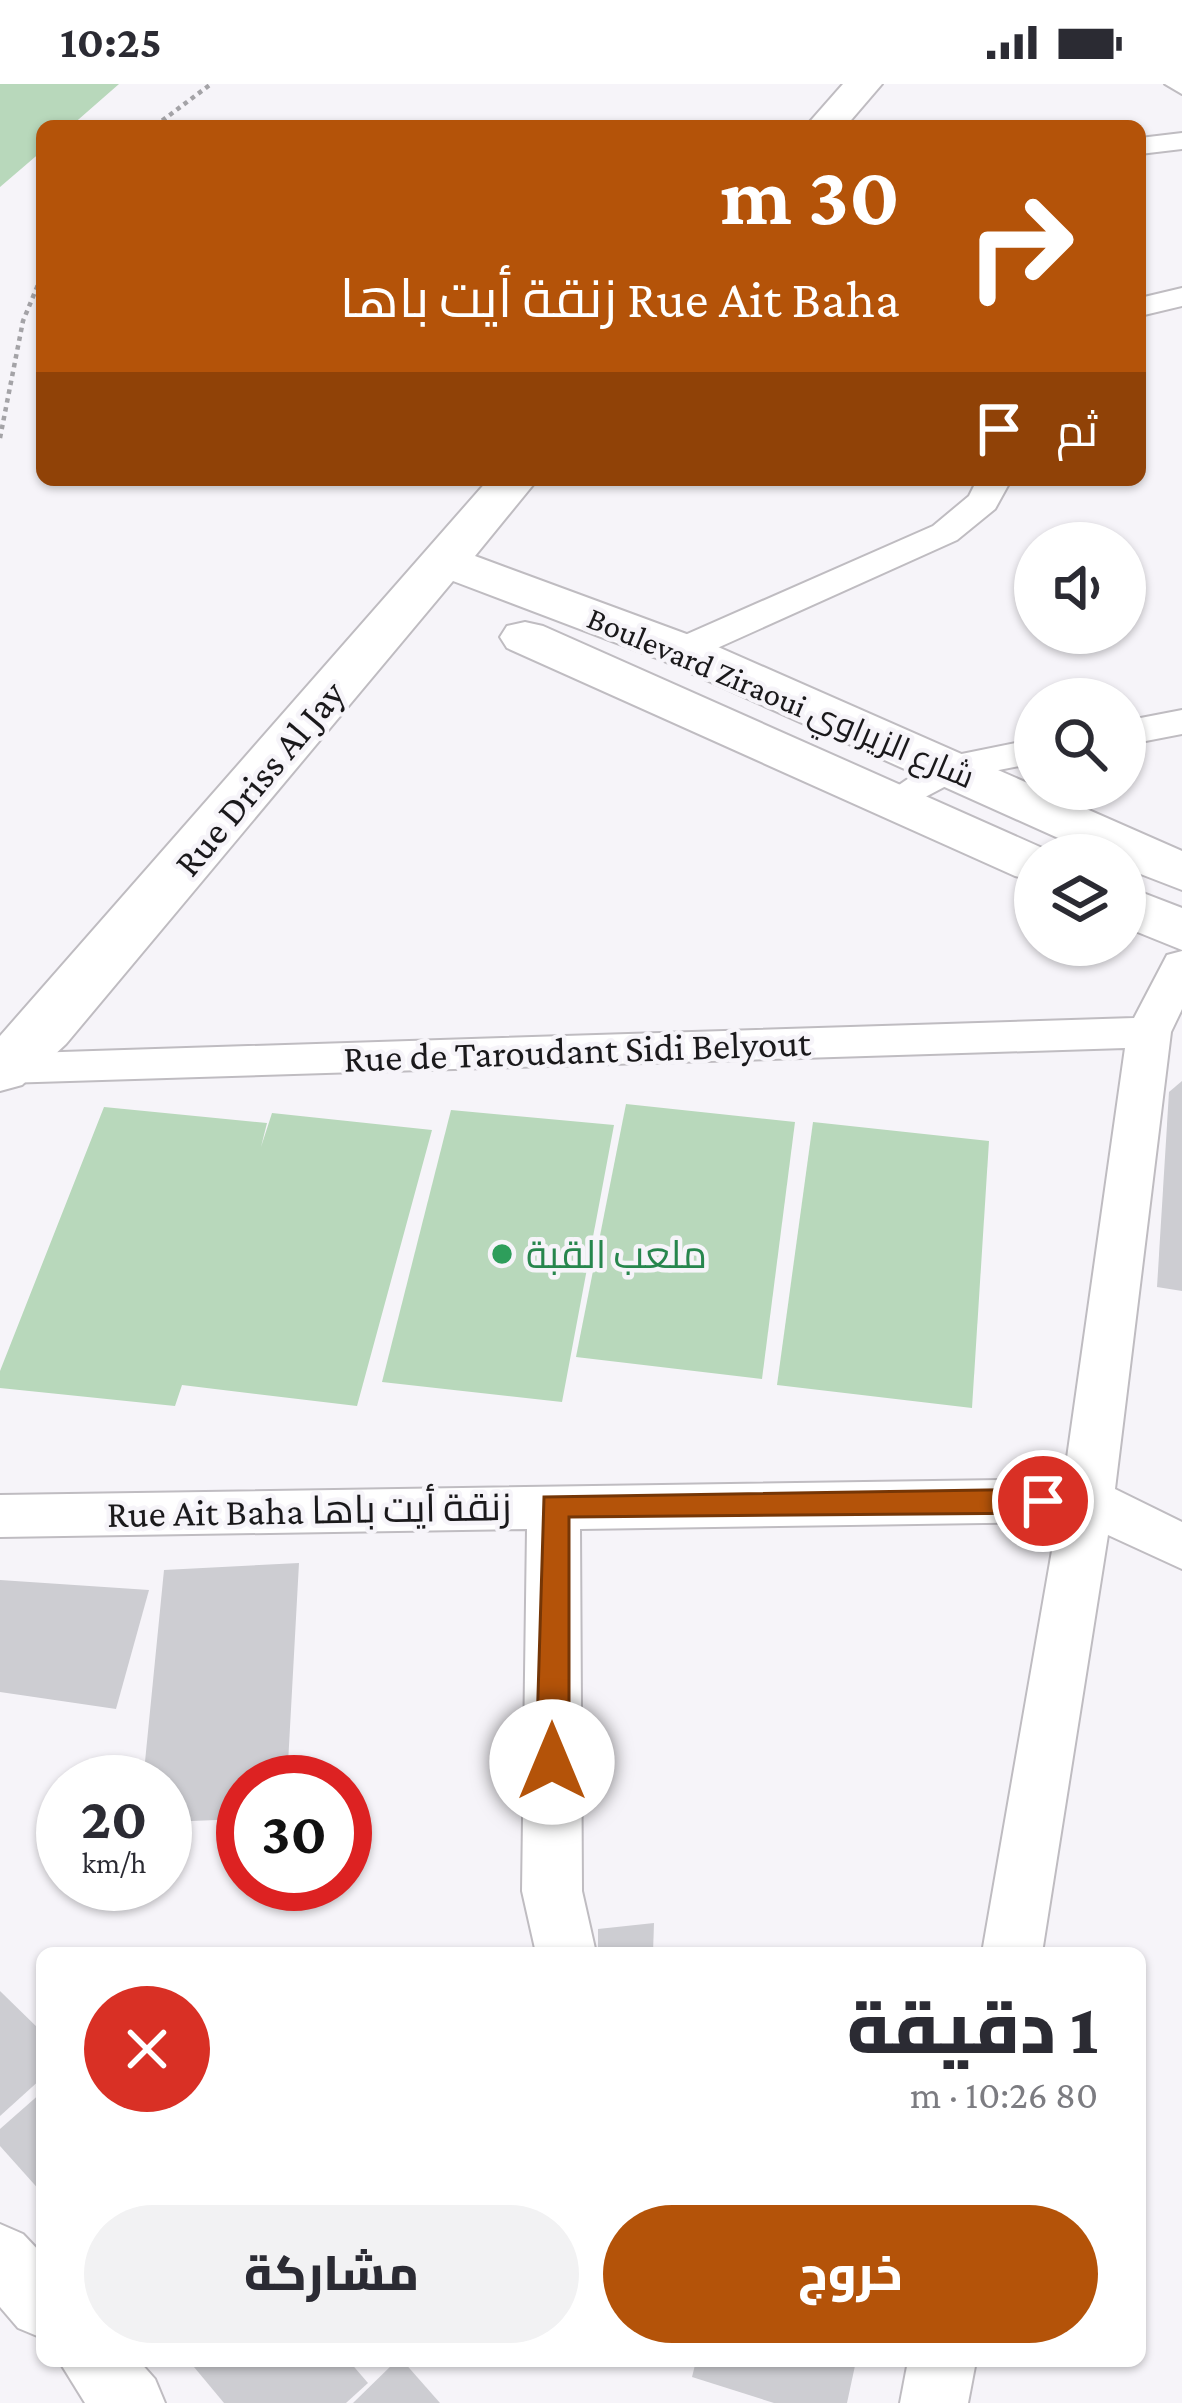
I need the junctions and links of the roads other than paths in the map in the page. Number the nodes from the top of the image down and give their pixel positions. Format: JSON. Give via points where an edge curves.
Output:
{"nodes":[{"id":1,"x":863,"y":84,"type":"edge"},
{"id":2,"x":831,"y":120,"type":"edge"},
{"id":3,"x":1182,"y":141,"type":"edge"},
{"id":4,"x":1146,"y":145,"type":"edge"},
{"id":5,"x":1182,"y":297,"type":"edge"},
{"id":6,"x":1146,"y":306,"type":"edge"},
{"id":7,"x":508,"y":486,"type":"edge"},
{"id":8,"x":991,"y":486,"type":"edge"},
{"id":9,"x":428,"y":577,"type":"junction"},
{"id":10,"x":682,"y":650,"type":"junction"},
{"id":11,"x":1182,"y":722,"type":"edge"},
{"id":12,"x":1146,"y":729,"type":"edge"},
{"id":13,"x":1014,"y":755,"type":"edge"},
{"id":14,"x":951,"y":767,"type":"junction"},
{"id":15,"x":897,"y":800,"type":"junction"},
{"id":16,"x":1014,"y":853,"type":"edge"},
{"id":17,"x":1182,"y":872,"type":"edge"},
{"id":18,"x":1146,"y":914,"type":"edge"},
{"id":19,"x":1182,"y":931,"type":"edge"},
{"id":20,"x":1182,"y":965,"type":"edge"},
{"id":21,"x":1149,"y":1032,"type":"junction"},
{"id":22,"x":2,"y":1069,"type":"edge"},
{"id":23,"x":1088,"y":1500,"type":"junction"},
{"id":24,"x":554,"y":1505,"type":"junction"},
{"id":25,"x":0,"y":1516,"type":"edge"},
{"id":26,"x":1182,"y":1547,"type":"edge"},
{"id":27,"x":565,"y":1947,"type":"edge"},
{"id":28,"x":1013,"y":1947,"type":"edge"},
{"id":29,"x":0,"y":2257,"type":"edge"},
{"id":30,"x":36,"y":2297,"type":"edge"},
{"id":31,"x":98,"y":2367,"type":"edge"},
{"id":32,"x":941,"y":2367,"type":"edge"},
{"id":33,"x":131,"y":2403,"type":"edge"},
{"id":34,"x":934,"y":2403,"type":"edge"}],
"edges":[{"from":1,"to":2,"type":"street"},
{"from":3,"to":4,"type":"street"},
{"from":5,"to":6,"type":"street"},
{"from":7,"to":9,"type":"street","name":"Rue Driss Al Jay"},
{"from":8,"to":10,"type":"street","via":[[945,533]]},
{"from":9,"to":10,"type":"street","name":"Boulevard Ziraoui شارع الزيراوي"},
{"from":9,"to":15,"type":"street","name":"Boulevard Ziraoui شارع الزيراوي","via":[[563,652]]},
{"from":9,"to":22,"type":"street","name":"Rue Driss Al Jay","via":[[45,1030]]},
{"from":10,"to":14,"type":"street","name":"Boulevard Ziraoui شارع الزيراوي"},
{"from":11,"to":12,"type":"street"},
{"from":13,"to":14,"type":"street"},
{"from":14,"to":15,"type":"street"},
{"from":14,"to":17,"type":"street","name":"Boulevard Ziraoui شارع الزيراوي"},
{"from":15,"to":16,"type":"street","name":"Boulevard Ziraoui شارع الزيراوي"},
{"from":18,"to":19,"type":"street"},
{"from":20,"to":21,"type":"street"},
{"from":21,"to":22,"type":"street","name":"Rue de Taroudant Sidi Belyout"},
{"from":21,"to":23,"type":"street"},
{"from":23,"to":24,"type":"street","name":"Rue Ait Baha زنقة أيت باها"},
{"from":23,"to":26,"type":"street","name":"Rue Ait Baha زنقة أيت باها"},
{"from":23,"to":28,"type":"street"},
{"from":24,"to":25,"type":"street","name":"Rue Ait Baha زنقة أيت باها"},
{"from":24,"to":27,"type":"street","via":[[551,1891]]},
{"from":29,"to":30,"type":"street"},
{"from":31,"to":33,"type":"street"},
{"from":32,"to":34,"type":"street"}]}
